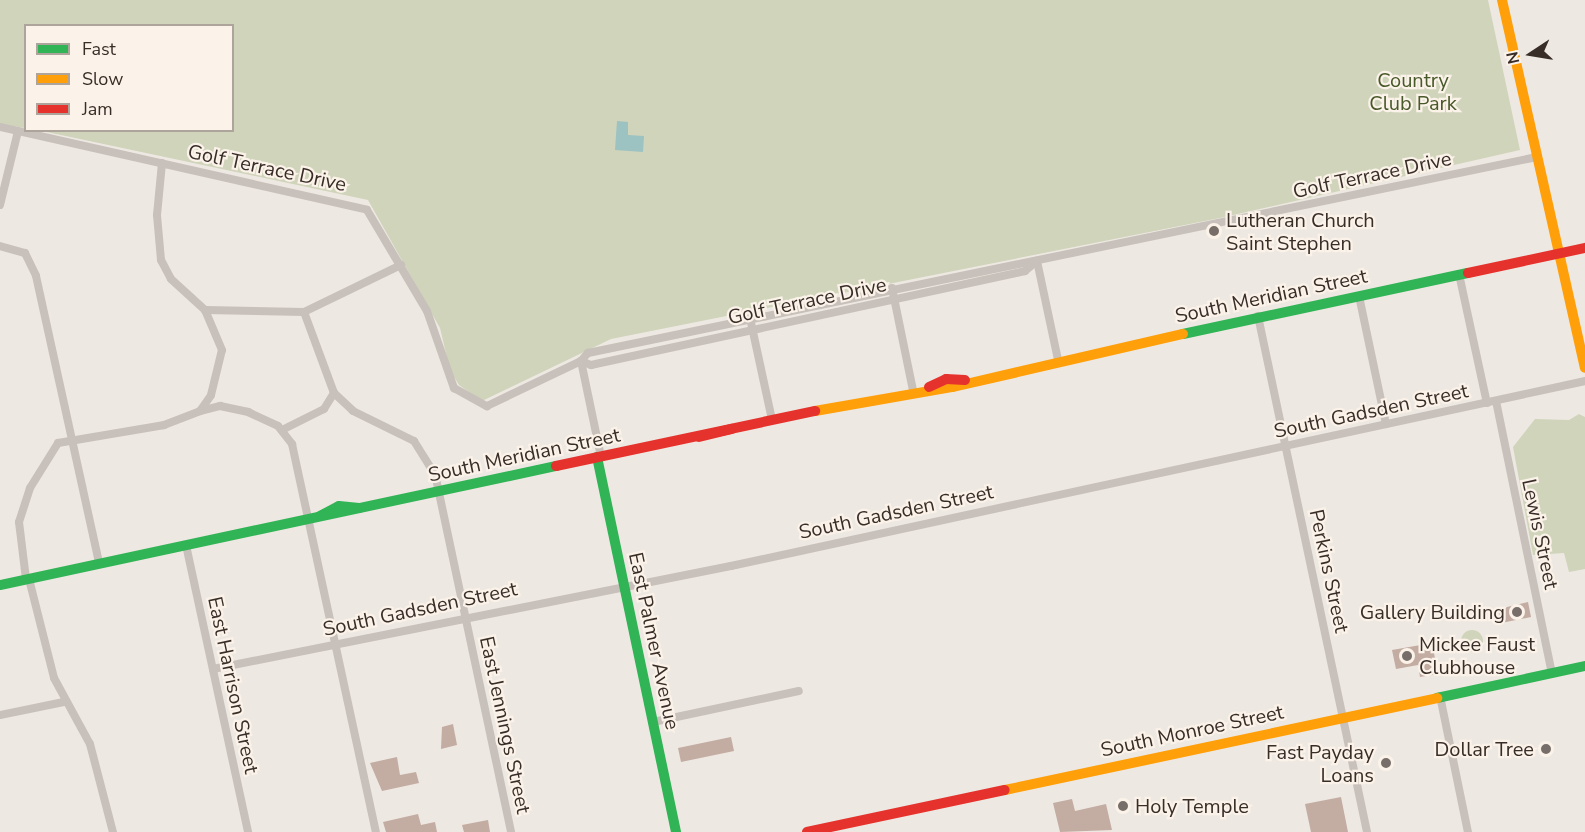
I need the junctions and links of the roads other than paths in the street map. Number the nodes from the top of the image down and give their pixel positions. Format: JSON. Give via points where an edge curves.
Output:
{"nodes":[{"id":1,"x":1502,"y":0,"type":"edge"},
{"id":2,"x":0,"y":127,"type":"edge"},
{"id":3,"x":18,"y":131,"type":"junction"},
{"id":4,"x":1537,"y":157,"type":"junction"},
{"id":5,"x":162,"y":163,"type":"junction"},
{"id":6,"x":0,"y":205,"type":"edge"},
{"id":7,"x":0,"y":246,"type":"edge"},
{"id":8,"x":1585,"y":248,"type":"edge"},
{"id":9,"x":1560,"y":254,"type":"junction"},
{"id":10,"x":1036,"y":261,"type":"junction"},
{"id":11,"x":401,"y":265,"type":"junction"},
{"id":12,"x":1459,"y":274,"type":"junction"},
{"id":13,"x":892,"y":288,"type":"junction"},
{"id":14,"x":1359,"y":296,"type":"junction"},
{"id":15,"x":895,"y":299,"type":"junction"},
{"id":16,"x":205,"y":310,"type":"junction"},
{"id":17,"x":304,"y":312,"type":"junction"},
{"id":18,"x":1258,"y":316,"type":"junction"},
{"id":19,"x":750,"y":318,"type":"junction"},
{"id":20,"x":752,"y":330,"type":"junction"},
{"id":21,"x":1058,"y":360,"type":"junction"},
{"id":22,"x":581,"y":361,"type":"junction"},
{"id":23,"x":1585,"y":368,"type":"edge"},
{"id":24,"x":1585,"y":381,"type":"edge"},
{"id":25,"x":913,"y":390,"type":"junction"},
{"id":26,"x":334,"y":393,"type":"junction"},
{"id":27,"x":1496,"y":401,"type":"junction"},
{"id":28,"x":1487,"y":403,"type":"junction"},
{"id":29,"x":200,"y":411,"type":"junction"},
{"id":30,"x":772,"y":420,"type":"junction"},
{"id":31,"x":1386,"y":424,"type":"junction"},
{"id":32,"x":282,"y":430,"type":"junction"},
{"id":33,"x":73,"y":438,"type":"junction"},
{"id":34,"x":1285,"y":445,"type":"junction"},
{"id":35,"x":599,"y":457,"type":"junction"},
{"id":36,"x":438,"y":492,"type":"junction"},
{"id":37,"x":315,"y":517,"type":"junction"},
{"id":38,"x":186,"y":545,"type":"junction"},
{"id":39,"x":99,"y":563,"type":"junction"},
{"id":40,"x":28,"y":579,"type":"junction"},
{"id":41,"x":0,"y":585,"type":"edge"},
{"id":42,"x":623,"y":586,"type":"junction"},
{"id":43,"x":465,"y":616,"type":"junction"},
{"id":44,"x":336,"y":643,"type":"junction"},
{"id":45,"x":1585,"y":666,"type":"edge"},
{"id":46,"x":213,"y":669,"type":"junction"},
{"id":47,"x":1551,"y":673,"type":"junction"},
{"id":48,"x":799,"y":692,"type":"dead end"},
{"id":49,"x":1440,"y":696,"type":"junction"},
{"id":50,"x":64,"y":702,"type":"junction"},
{"id":51,"x":0,"y":715,"type":"edge"},
{"id":52,"x":1343,"y":717,"type":"junction"},
{"id":53,"x":652,"y":722,"type":"junction"},
{"id":54,"x":113,"y":832,"type":"edge"},
{"id":55,"x":248,"y":832,"type":"edge"},
{"id":56,"x":376,"y":832,"type":"edge"},
{"id":57,"x":511,"y":832,"type":"edge"},
{"id":58,"x":676,"y":832,"type":"edge"},
{"id":59,"x":807,"y":832,"type":"edge"},
{"id":60,"x":1367,"y":832,"type":"edge"},
{"id":61,"x":1468,"y":832,"type":"edge"}],
"edges":[{"from":1,"to":4,"type":"street"},
{"from":2,"to":3,"type":"street","name":"Golf Terrace Drive"},
{"from":3,"to":5,"type":"street","name":"Golf Terrace Drive"},
{"from":3,"to":6,"type":"street"},
{"from":4,"to":9,"type":"street"},
{"from":4,"to":10,"type":"street","name":"Golf Terrace Drive"},
{"from":5,"to":11,"type":"street","name":"Golf Terrace Drive","via":[[363,208],[379,224]]},
{"from":5,"to":16,"type":"street","via":[[157,214],[161,260],[171,279]]},
{"from":7,"to":33,"type":"street","via":[[14,247],[30,260]]},
{"from":8,"to":9,"type":"street","name":"South Meridian Street"},
{"from":9,"to":12,"type":"street","name":"South Meridian Street"},
{"from":9,"to":23,"type":"street"},
{"from":10,"to":13,"type":"street","name":"Golf Terrace Drive","via":[[1023,260]]},
{"from":10,"to":15,"type":"street","name":"Golf Terrace Drive","via":[[1025,271]]},
{"from":10,"to":21,"type":"street"},
{"from":11,"to":17,"type":"street"},
{"from":11,"to":22,"type":"street","name":"Golf Terrace Drive","via":[[435,329],[450,381],[474,404],[506,400]]},
{"from":12,"to":14,"type":"street","name":"South Meridian Street"},
{"from":12,"to":28,"type":"street"},
{"from":13,"to":15,"type":"street"},
{"from":13,"to":19,"type":"street","name":"Golf Terrace Drive"},
{"from":14,"to":18,"type":"street","name":"South Meridian Street"},
{"from":14,"to":31,"type":"street"},
{"from":15,"to":20,"type":"street","name":"Golf Terrace Drive"},
{"from":15,"to":25,"type":"street"},
{"from":16,"to":17,"type":"street"},
{"from":16,"to":29,"type":"street","via":[[222,350],[211,395]]},
{"from":17,"to":26,"type":"street","name":"East Jennings Street"},
{"from":18,"to":21,"type":"street","name":"South Meridian Street"},
{"from":18,"to":34,"type":"street","name":"Perkins Street"},
{"from":19,"to":20,"type":"street"},
{"from":19,"to":22,"type":"street","name":"Golf Terrace Drive","via":[[588,353]]},
{"from":20,"to":22,"type":"street","name":"Golf Terrace Drive","via":[[591,365]]},
{"from":20,"to":30,"type":"street"},
{"from":21,"to":25,"type":"street","name":"South Meridian Street","via":[[965,380],[953,387]]},
{"from":22,"to":35,"type":"street","name":"East Palmer Avenue"},
{"from":24,"to":27,"type":"street","name":"South Gadsden Street"},
{"from":25,"to":30,"type":"street","name":"South Meridian Street"},
{"from":26,"to":32,"type":"street","via":[[324,409]]},
{"from":26,"to":36,"type":"street","name":"East Jennings Street","via":[[353,411],[414,441],[428,459]]},
{"from":27,"to":28,"type":"street","name":"South Gadsden Street"},
{"from":27,"to":47,"type":"street","name":"Lewis Street"},
{"from":28,"to":31,"type":"street","name":"South Gadsden Street"},
{"from":29,"to":32,"type":"street","via":[[236,409]]},
{"from":29,"to":33,"type":"street","via":[[147,430]]},
{"from":30,"to":35,"type":"street","name":"South Meridian Street","via":[[708,439],[696,436]]},
{"from":31,"to":34,"type":"street","name":"South Gadsden Street"},
{"from":32,"to":37,"type":"street","via":[[296,452]]},
{"from":33,"to":39,"type":"street"},
{"from":33,"to":40,"type":"street","via":[[58,443],[23,506],[19,538]]},
{"from":34,"to":42,"type":"street","name":"South Gadsden Street"},
{"from":34,"to":52,"type":"street","name":"Perkins Street"},
{"from":35,"to":36,"type":"street","name":"South Meridian Street"},
{"from":35,"to":42,"type":"street","name":"East Palmer Avenue"},
{"from":36,"to":37,"type":"street","name":"South Meridian Street","via":[[359,508],[340,516]]},
{"from":36,"to":43,"type":"street","name":"East Jennings Street"},
{"from":37,"to":38,"type":"street","name":"South Meridian Street"},
{"from":37,"to":44,"type":"street"},
{"from":38,"to":39,"type":"street","name":"South Meridian Street","via":[[153,557]]},
{"from":38,"to":46,"type":"street","name":"East Harrison Street"},
{"from":39,"to":40,"type":"street","name":"South Meridian Street"},
{"from":40,"to":41,"type":"street","name":"South Meridian Street"},
{"from":40,"to":50,"type":"street"},
{"from":42,"to":43,"type":"street","name":"South Gadsden Street"},
{"from":42,"to":53,"type":"street","name":"East Palmer Avenue"},
{"from":43,"to":44,"type":"street","name":"South Gadsden Street"},
{"from":43,"to":57,"type":"street","name":"East Jennings Street"},
{"from":44,"to":46,"type":"street","name":"South Gadsden Street"},
{"from":44,"to":56,"type":"street"},
{"from":45,"to":47,"type":"street","name":"South Monroe Street"},
{"from":46,"to":55,"type":"street","name":"East Harrison Street"},
{"from":47,"to":49,"type":"street","name":"South Monroe Street"},
{"from":48,"to":53,"type":"street"},
{"from":49,"to":52,"type":"street","name":"South Monroe Street"},
{"from":49,"to":61,"type":"street"},
{"from":50,"to":51,"type":"street"},
{"from":50,"to":54,"type":"street","via":[[93,753]]},
{"from":52,"to":59,"type":"street","name":"South Monroe Street"},
{"from":52,"to":60,"type":"street","name":"Perkins Street"},
{"from":53,"to":58,"type":"street","name":"East Palmer Avenue"}]}
